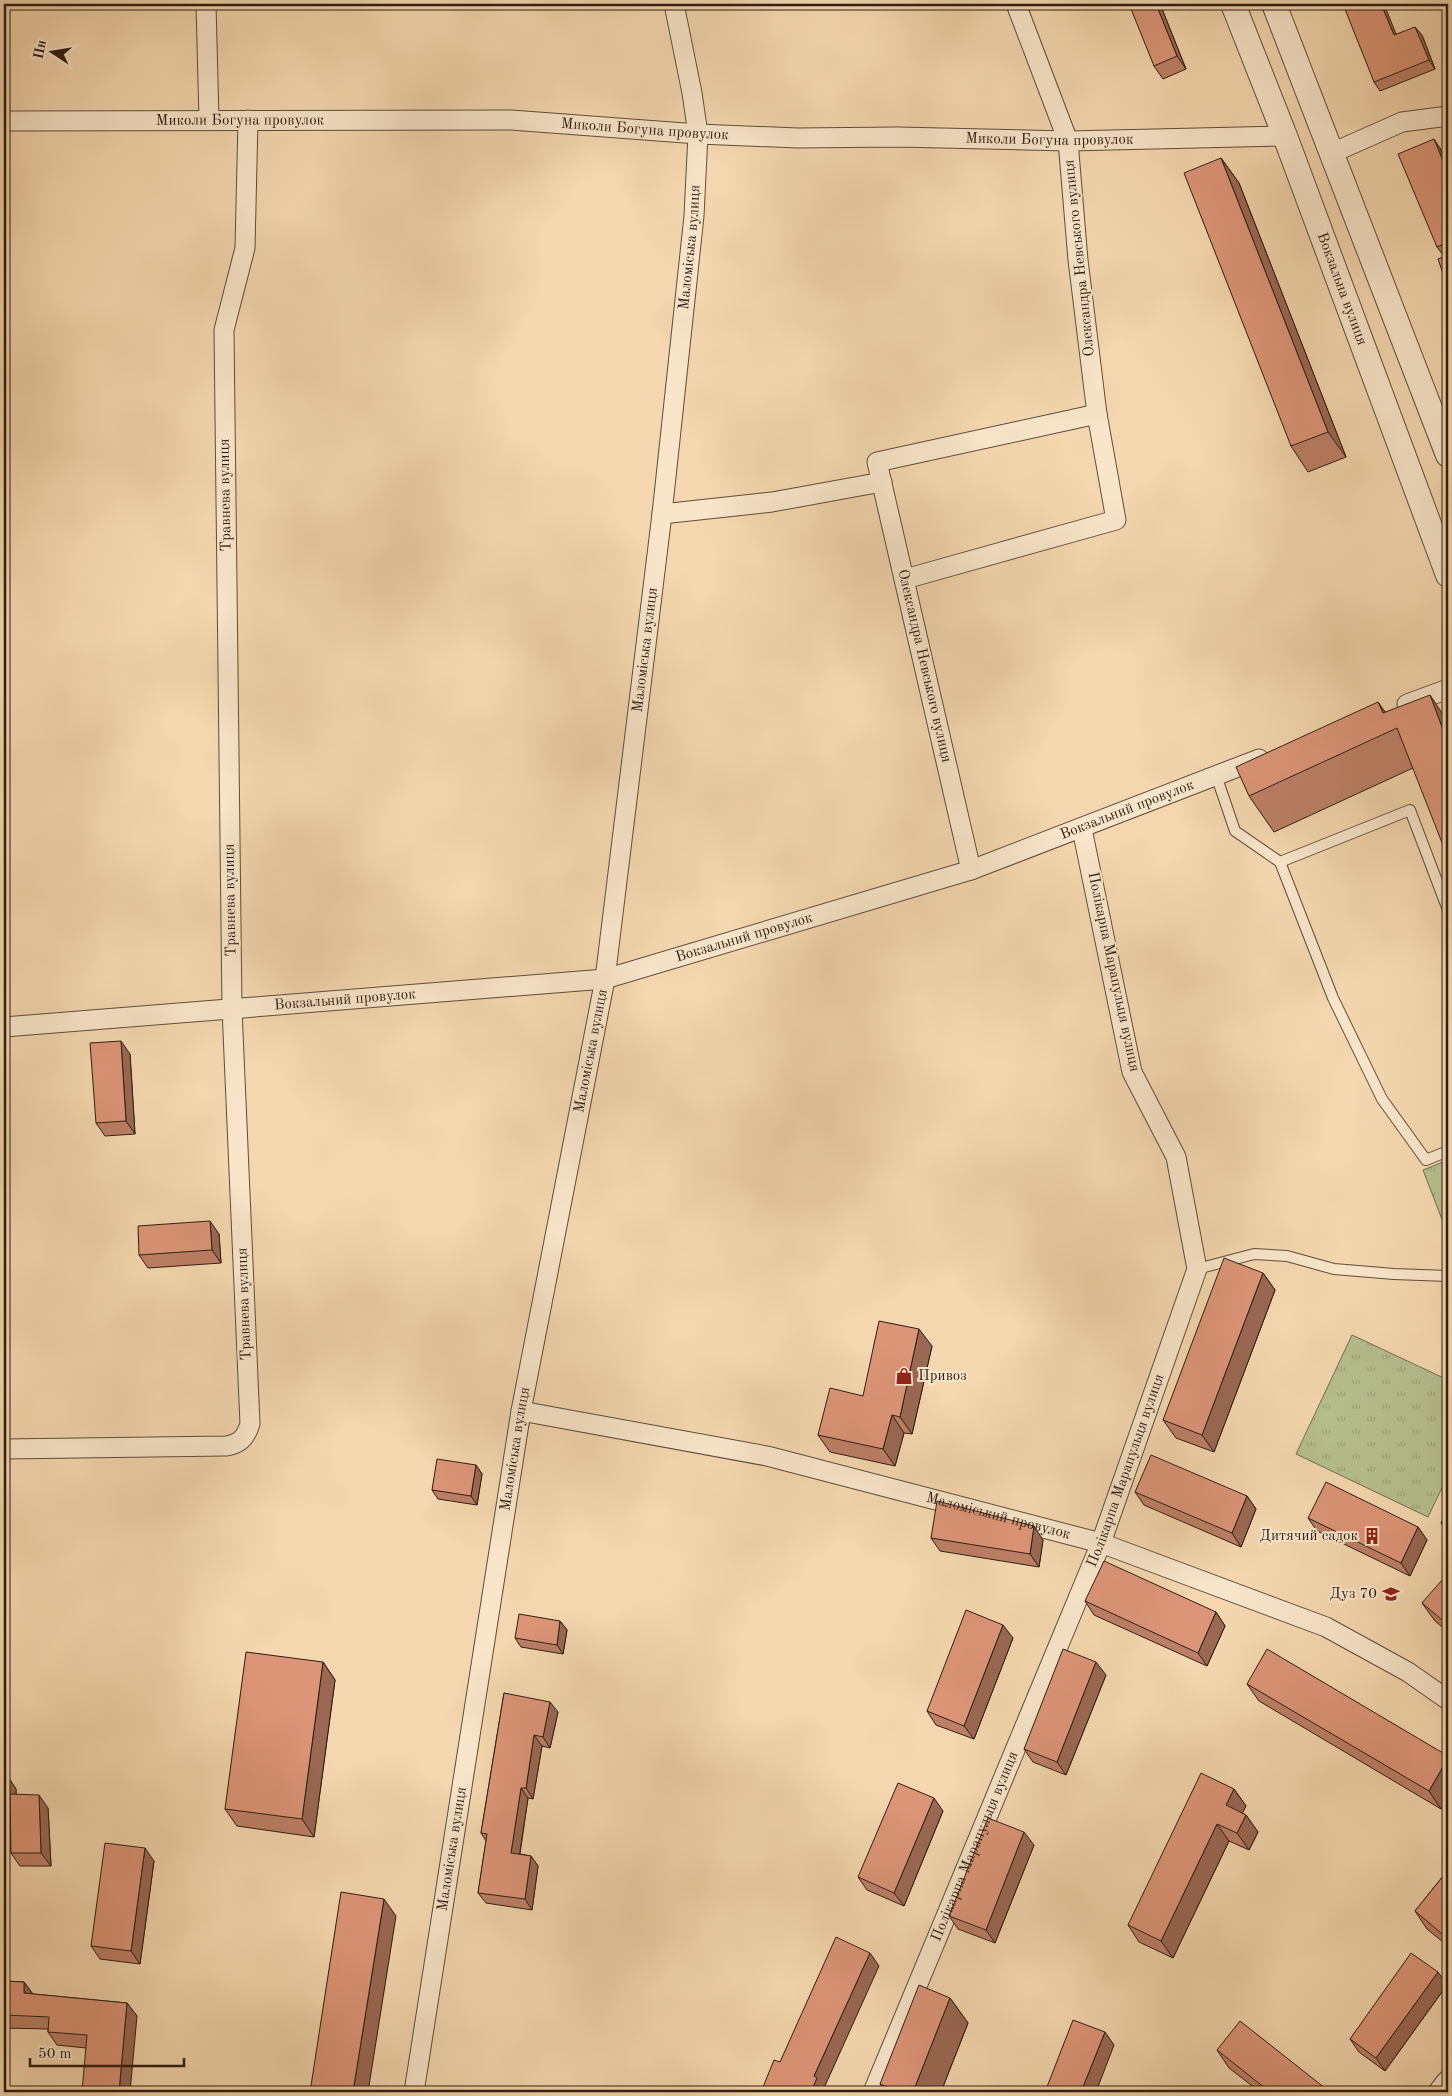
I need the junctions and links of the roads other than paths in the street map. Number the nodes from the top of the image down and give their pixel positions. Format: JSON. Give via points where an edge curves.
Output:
{"nodes":[{"id":1,"x":206,"y":4,"type":"edge"},
{"id":2,"x":674,"y":4,"type":"edge"},
{"id":3,"x":1016,"y":4,"type":"edge"},
{"id":4,"x":1233,"y":4,"type":"edge"},
{"id":5,"x":1274,"y":4,"type":"edge"},
{"id":6,"x":1448,"y":116,"type":"edge"},
{"id":7,"x":209,"y":120,"type":"junction"},
{"id":8,"x":248,"y":120,"type":"junction"},
{"id":9,"x":4,"y":121,"type":"edge"},
{"id":10,"x":698,"y":134,"type":"junction"},
{"id":11,"x":1285,"y":136,"type":"junction"},
{"id":12,"x":1068,"y":142,"type":"junction"},
{"id":13,"x":1332,"y":153,"type":"junction"},
{"id":14,"x":1097,"y":414,"type":"junction"},
{"id":15,"x":1448,"y":455,"type":"edge"},
{"id":16,"x":882,"y":482,"type":"junction"},
{"id":17,"x":662,"y":514,"type":"junction"},
{"id":18,"x":1448,"y":575,"type":"edge"},
{"id":19,"x":905,"y":579,"type":"junction"},
{"id":20,"x":1448,"y":689,"type":"edge"},
{"id":21,"x":1392,"y":710,"type":"edge"},
{"id":22,"x":1272,"y":755,"type":"edge"},
{"id":23,"x":1216,"y":776,"type":"junction"},
{"id":24,"x":1082,"y":829,"type":"junction"},
{"id":25,"x":1280,"y":862,"type":"junction"},
{"id":26,"x":970,"y":870,"type":"junction"},
{"id":27,"x":1448,"y":910,"type":"edge"},
{"id":28,"x":605,"y":979,"type":"junction"},
{"id":29,"x":232,"y":1009,"type":"junction"},
{"id":30,"x":4,"y":1027,"type":"edge"},
{"id":31,"x":1448,"y":1151,"type":"edge"},
{"id":32,"x":1197,"y":1269,"type":"junction"},
{"id":33,"x":1448,"y":1276,"type":"edge"},
{"id":34,"x":521,"y":1411,"type":"junction"},
{"id":35,"x":4,"y":1449,"type":"edge"},
{"id":36,"x":1101,"y":1543,"type":"junction"},
{"id":37,"x":1448,"y":1700,"type":"edge"},
{"id":38,"x":1448,"y":2083,"type":"edge"},
{"id":39,"x":414,"y":2092,"type":"edge"},
{"id":40,"x":873,"y":2092,"type":"edge"},
{"id":41,"x":1441,"y":2092,"type":"edge"}],
"edges":[{"from":1,"to":7,"type":"street"},
{"from":2,"to":10,"type":"street","name":"Маломіська вулиця"},
{"from":3,"to":12,"type":"street","name":"Олександра Невського вулиця"},
{"from":4,"to":11,"type":"street","name":"Вокзальна вулиця"},
{"from":5,"to":13,"type":"street"},
{"from":6,"to":13,"type":"street","via":[[1402,122]]},
{"from":7,"to":8,"type":"street","name":"Миколи Богуна провулок"},
{"from":7,"to":9,"type":"street","name":"Миколи Богуна провулок"},
{"from":8,"to":10,"type":"street","name":"Миколи Богуна провулок","via":[[511,120]]},
{"from":8,"to":29,"type":"street","name":"Травнева вулиця","via":[[246,248],[224,330]]},
{"from":10,"to":12,"type":"street","name":"Миколи Богуна провулок"},
{"from":10,"to":17,"type":"street","name":"Маломіська вулиця","via":[[694,216]]},
{"from":11,"to":12,"type":"street","name":"Миколи Богуна провулок"},
{"from":11,"to":18,"type":"street","name":"Вокзальна вулиця"},
{"from":12,"to":14,"type":"street","name":"Олександра Невського вулиця","via":[[1078,260]]},
{"from":13,"to":15,"type":"street"},
{"from":14,"to":16,"type":"street","name":"Олександра Невського вулиця","via":[[877,462]]},
{"from":14,"to":19,"type":"street","name":"Олександра Невського вулиця","via":[[1116,520]]},
{"from":16,"to":17,"type":"street","via":[[772,502]]},
{"from":16,"to":19,"type":"street","name":"Олександра Невського вулиця"},
{"from":17,"to":28,"type":"street","name":"Маломіська вулиця"},
{"from":19,"to":26,"type":"street","name":"Олександра Невського вулиця"},
{"from":20,"to":21,"type":"street"},
{"from":22,"to":23,"type":"street","name":"Вокзальний провулок"},
{"from":23,"to":24,"type":"street","name":"Вокзальний провулок"},
{"from":23,"to":25,"type":"lane","via":[[1235,831]]},
{"from":24,"to":26,"type":"street","name":"Вокзальний провулок"},
{"from":24,"to":32,"type":"street","name":"Полікарпа Марапульця вулиця","via":[[1132,1072],[1176,1157]]},
{"from":25,"to":27,"type":"lane","via":[[1410,810]]},
{"from":25,"to":31,"type":"lane","via":[[1333,998],[1382,1100],[1426,1160]]},
{"from":26,"to":28,"type":"street","name":"Вокзальний провулок"},
{"from":28,"to":29,"type":"street","name":"Вокзальний провулок"},
{"from":28,"to":34,"type":"street","name":"Маломіська вулиця"},
{"from":29,"to":30,"type":"street","name":"Вокзальний провулок"},
{"from":29,"to":35,"type":"street","name":"Травнева вулиця","via":[[248,1432],[235,1445],[226,1446]]},
{"from":32,"to":33,"type":"lane","via":[[1254,1254],[1287,1256],[1334,1269]]},
{"from":32,"to":36,"type":"street","name":"Полікарпа Марапульця вулиця"},
{"from":34,"to":36,"type":"street","name":"Маломіський провулок","via":[[767,1456]]},
{"from":34,"to":39,"type":"street","name":"Маломіська вулиця"},
{"from":36,"to":37,"type":"street","name":"Маломіський провулок","via":[[1326,1627],[1408,1672]]},
{"from":36,"to":40,"type":"street","name":"Полікарпа Марапульця вулиця"},
{"from":38,"to":41,"type":"street"}]}
